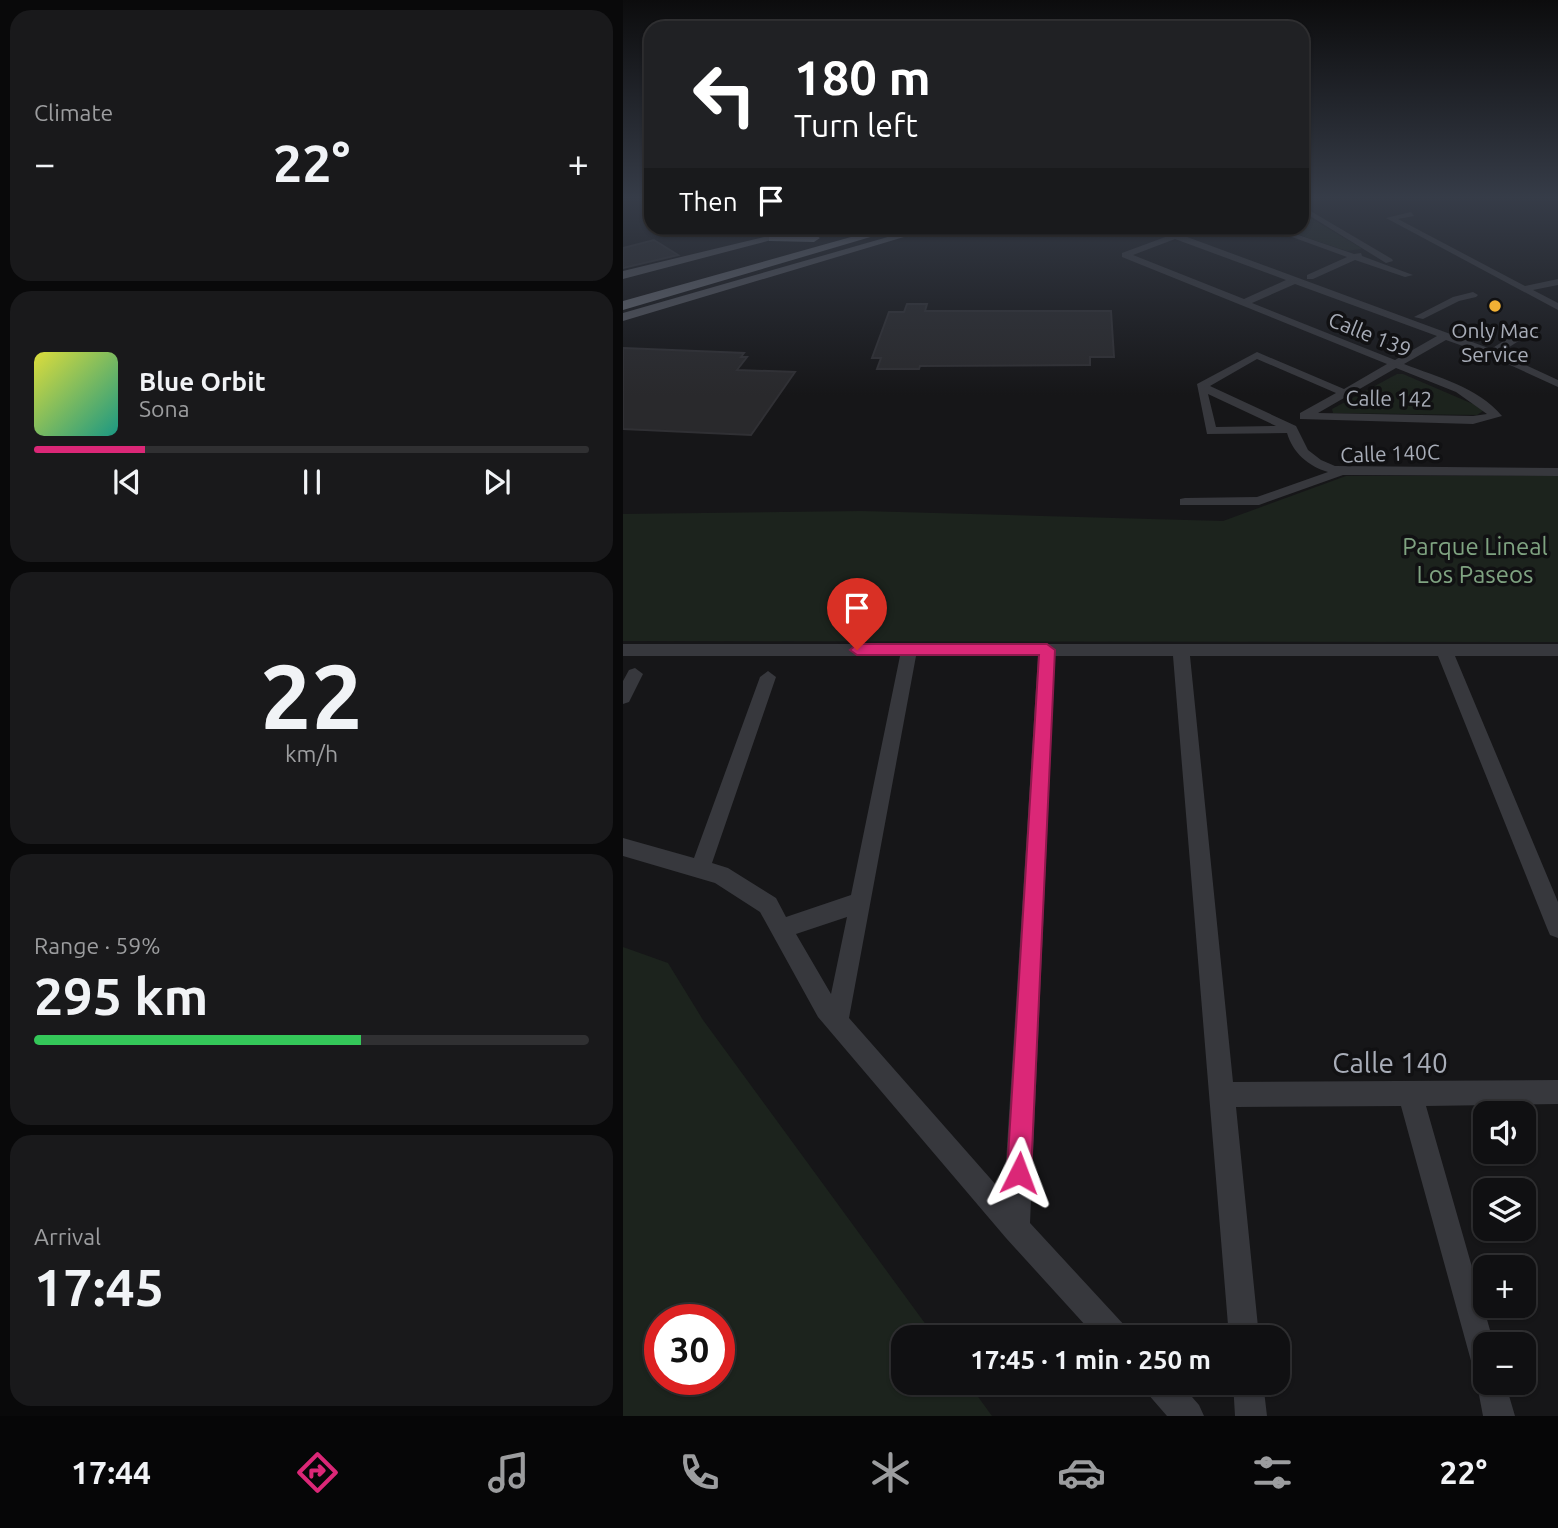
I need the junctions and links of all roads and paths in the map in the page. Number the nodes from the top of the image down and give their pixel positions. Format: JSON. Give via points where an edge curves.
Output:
{"nodes":[{"id":1,"x":671,"y":263,"type":"edge"},
{"id":2,"x":714,"y":263,"type":"edge"},
{"id":3,"x":757,"y":263,"type":"edge"},
{"id":4,"x":808,"y":263,"type":"edge"},
{"id":5,"x":1145,"y":263,"type":"edge"},
{"id":6,"x":1249,"y":263,"type":"edge"},
{"id":7,"x":1257,"y":263,"type":"edge"},
{"id":8,"x":1274,"y":263,"type":"edge"},
{"id":9,"x":1340,"y":263,"type":"edge"},
{"id":10,"x":1374,"y":263,"type":"edge"},
{"id":11,"x":1391,"y":263,"type":"edge"},
{"id":12,"x":1475,"y":263,"type":"edge"},
{"id":13,"x":1253,"y":265,"type":"junction"},
{"id":14,"x":623,"y":275,"type":"edge"},
{"id":15,"x":1310,"y":277,"type":"junction"},
{"id":16,"x":1294,"y":280,"type":"junction"},
{"id":17,"x":1558,"y":282,"type":"edge"},
{"id":18,"x":1524,"y":289,"type":"junction"},
{"id":19,"x":623,"y":291,"type":"edge"},
{"id":20,"x":1473,"y":295,"type":"dead end"},
{"id":21,"x":1363,"y":296,"type":"junction"},
{"id":22,"x":1352,"y":302,"type":"junction"},
{"id":23,"x":1244,"y":303,"type":"junction"},
{"id":24,"x":623,"y":306,"type":"edge"},
{"id":25,"x":1558,"y":307,"type":"edge"},
{"id":26,"x":623,"y":317,"type":"edge"},
{"id":27,"x":1419,"y":317,"type":"junction"},
{"id":28,"x":1535,"y":331,"type":"dead end"},
{"id":29,"x":1445,"y":336,"type":"junction"},
{"id":30,"x":1496,"y":350,"type":"junction"},
{"id":31,"x":1395,"y":365,"type":"junction"},
{"id":32,"x":1558,"y":371,"type":"edge"},
{"id":33,"x":1558,"y":384,"type":"edge"},
{"id":34,"x":1201,"y":386,"type":"junction"},
{"id":35,"x":1344,"y":393,"type":"junction"},
{"id":36,"x":1304,"y":416,"type":"junction"},
{"id":37,"x":1473,"y":419,"type":"joint"},
{"id":38,"x":1291,"y":429,"type":"junction"},
{"id":39,"x":1342,"y":471,"type":"junction"},
{"id":40,"x":1558,"y":472,"type":"edge"},
{"id":41,"x":1185,"y":502,"type":"dead end"},
{"id":42,"x":623,"y":649,"type":"edge"},
{"id":43,"x":909,"y":650,"type":"junction"},
{"id":44,"x":1047,"y":650,"type":"junction"},
{"id":45,"x":1181,"y":650,"type":"junction"},
{"id":46,"x":1444,"y":650,"type":"junction"},
{"id":47,"x":1558,"y":650,"type":"edge"},
{"id":48,"x":635,"y":674,"type":"dead end"},
{"id":49,"x":768,"y":677,"type":"dead end"},
{"id":50,"x":623,"y":697,"type":"edge"},
{"id":51,"x":623,"y":848,"type":"edge"},
{"id":52,"x":700,"y":869,"type":"junction"},
{"id":53,"x":860,"y":902,"type":"junction"},
{"id":54,"x":781,"y":929,"type":"junction"},
{"id":55,"x":1558,"y":929,"type":"edge"},
{"id":56,"x":837,"y":1021,"type":"junction"},
{"id":57,"x":1558,"y":1092,"type":"edge"},
{"id":58,"x":1411,"y":1093,"type":"junction"},
{"id":59,"x":1223,"y":1095,"type":"junction"},
{"id":60,"x":1016,"y":1228,"type":"junction"},
{"id":61,"x":1105,"y":1325,"type":"edge"},
{"id":62,"x":1243,"y":1325,"type":"edge"},
{"id":63,"x":1476,"y":1332,"type":"edge"},
{"id":64,"x":1169,"y":1395,"type":"edge"},
{"id":65,"x":1249,"y":1395,"type":"edge"},
{"id":66,"x":1493,"y":1395,"type":"edge"},
{"id":67,"x":1188,"y":1416,"type":"edge"},
{"id":68,"x":1251,"y":1416,"type":"edge"},
{"id":69,"x":1499,"y":1416,"type":"edge"}],
"edges":[{"from":1,"to":14,"type":"main road"},
{"from":2,"to":19,"type":"highway"},
{"from":3,"to":24,"type":"highway"},
{"from":4,"to":26,"type":"main road"},
{"from":5,"to":23,"type":"street","name":"Calle 139"},
{"from":6,"to":13,"type":"street"},
{"from":7,"to":13,"type":"street"},
{"from":8,"to":15,"type":"street"},
{"from":9,"to":15,"type":"street"},
{"from":10,"to":11,"type":"street","via":[[1410,276]]},
{"from":12,"to":18,"type":"street"},
{"from":13,"to":16,"type":"street"},
{"from":15,"to":21,"type":"street"},
{"from":16,"to":22,"type":"street"},
{"from":16,"to":23,"type":"street"},
{"from":17,"to":18,"type":"street"},
{"from":18,"to":25,"type":"street"},
{"from":20,"to":27,"type":"street"},
{"from":21,"to":22,"type":"street"},
{"from":21,"to":27,"type":"street"},
{"from":22,"to":29,"type":"street"},
{"from":23,"to":31,"type":"street","name":"Calle 139"},
{"from":27,"to":30,"type":"street"},
{"from":28,"to":30,"type":"street"},
{"from":29,"to":30,"type":"street"},
{"from":29,"to":31,"type":"street"},
{"from":30,"to":32,"type":"street"},
{"from":30,"to":33,"type":"street"},
{"from":31,"to":35,"type":"street"},
{"from":31,"to":37,"type":"street","name":"Calle 139","via":[[1460,390],[1496,416]]},
{"from":34,"to":35,"type":"street","via":[[1257,355]]},
{"from":34,"to":38,"type":"street"},
{"from":34,"to":38,"type":"street","via":[[1211,430]]},
{"from":35,"to":36,"type":"street"},
{"from":36,"to":37,"type":"street","name":"Calle 142"},
{"from":36,"to":38,"type":"street"},
{"from":38,"to":39,"type":"street","via":[[1311,460]]},
{"from":39,"to":40,"type":"street","name":"Calle 140C"},
{"from":39,"to":41,"type":"street","name":"Calle 140C","via":[[1259,501]]},
{"from":42,"to":43,"type":"street"},
{"from":43,"to":44,"type":"street"},
{"from":43,"to":53,"type":"street"},
{"from":44,"to":45,"type":"street"},
{"from":44,"to":60,"type":"street"},
{"from":45,"to":46,"type":"street"},
{"from":45,"to":59,"type":"street"},
{"from":46,"to":47,"type":"street"},
{"from":46,"to":55,"type":"street"},
{"from":48,"to":50,"type":"street"},
{"from":49,"to":52,"type":"street"},
{"from":51,"to":52,"type":"street"},
{"from":52,"to":54,"type":"street","via":[[721,875],[768,905]]},
{"from":53,"to":54,"type":"street"},
{"from":53,"to":56,"type":"street"},
{"from":54,"to":56,"type":"street"},
{"from":56,"to":60,"type":"street"},
{"from":57,"to":58,"type":"street","name":"Calle 140"},
{"from":58,"to":59,"type":"street","name":"Calle 140"},
{"from":58,"to":63,"type":"street"},
{"from":59,"to":62,"type":"street"},
{"from":60,"to":61,"type":"street"},
{"from":64,"to":67,"type":"street"},
{"from":65,"to":68,"type":"street"},
{"from":66,"to":69,"type":"street"}]}
